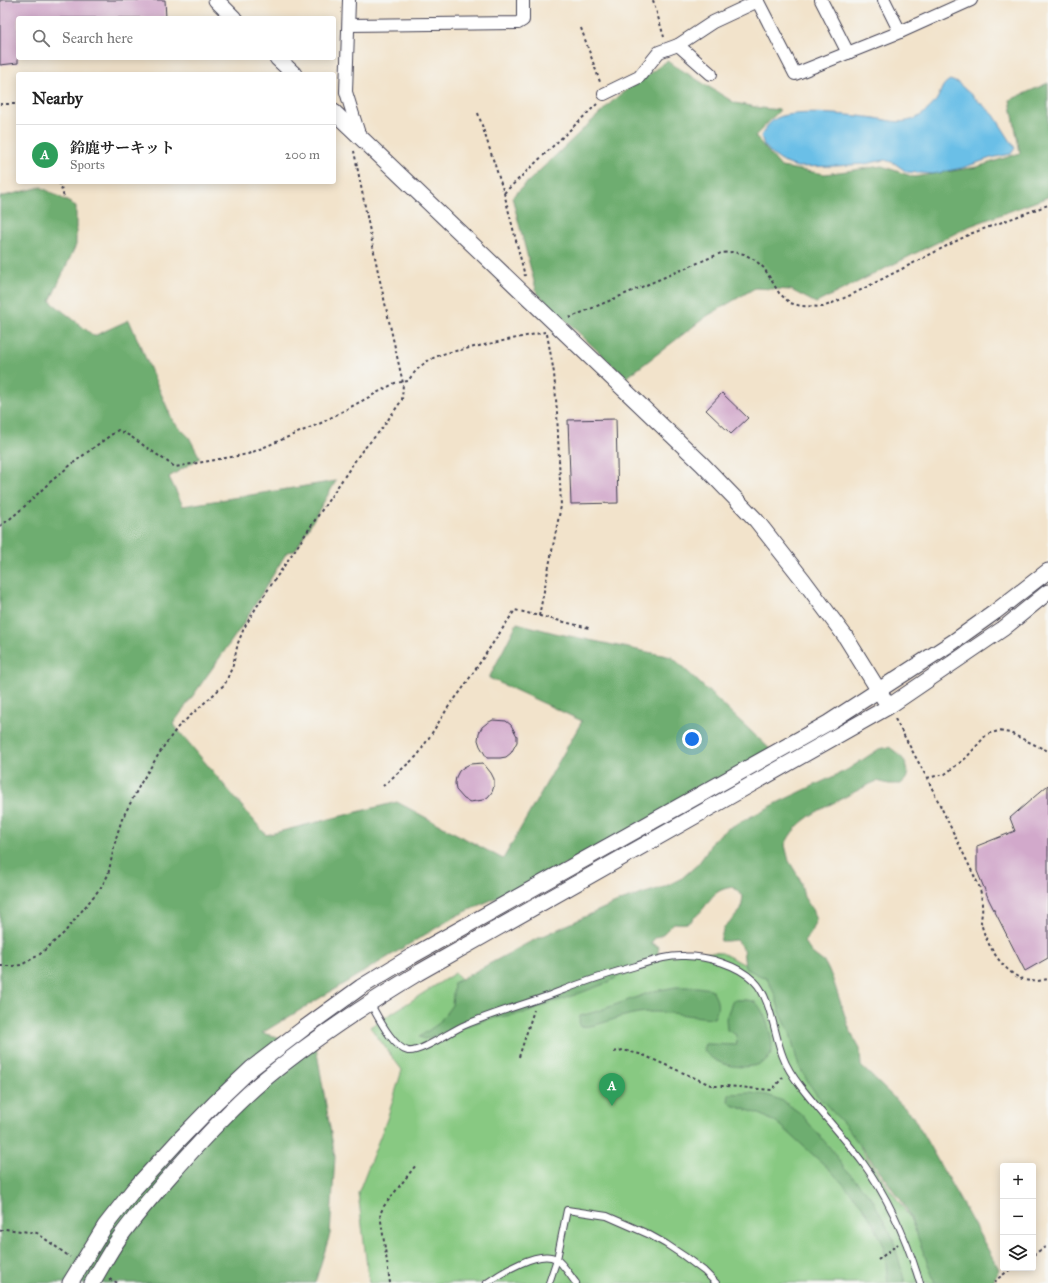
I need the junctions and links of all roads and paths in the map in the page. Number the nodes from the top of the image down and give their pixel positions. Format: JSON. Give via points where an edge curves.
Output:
{"nodes":[{"id":1,"x":216,"y":0,"type":"edge"},
{"id":2,"x":349,"y":0,"type":"edge"},
{"id":3,"x":523,"y":0,"type":"edge"},
{"id":4,"x":653,"y":0,"type":"edge"},
{"id":5,"x":758,"y":0,"type":"edge"},
{"id":6,"x":822,"y":0,"type":"edge"},
{"id":7,"x":884,"y":0,"type":"edge"},
{"id":8,"x":971,"y":0,"type":"edge"},
{"id":9,"x":951,"y":5,"type":"edge"},
{"id":10,"x":232,"y":16,"type":"edge"},
{"id":11,"x":349,"y":25,"type":"junction"},
{"id":12,"x":581,"y":28,"type":"dead end"},
{"id":13,"x":900,"y":32,"type":"junction"},
{"id":14,"x":672,"y":47,"type":"junction"},
{"id":15,"x":848,"y":53,"type":"junction"},
{"id":16,"x":279,"y":60,"type":"edge"},
{"id":17,"x":292,"y":72,"type":"edge"},
{"id":18,"x":711,"y":74,"type":"dead end"},
{"id":19,"x":604,"y":94,"type":"junction"},
{"id":20,"x":0,"y":104,"type":"edge"},
{"id":21,"x":16,"y":104,"type":"edge"},
{"id":22,"x":478,"y":113,"type":"dead end"},
{"id":23,"x":336,"y":115,"type":"edge"},
{"id":24,"x":357,"y":141,"type":"junction"},
{"id":25,"x":60,"y":184,"type":"edge"},
{"id":26,"x":504,"y":193,"type":"junction"},
{"id":27,"x":64,"y":197,"type":"dead end"},
{"id":28,"x":1048,"y":205,"type":"edge"},
{"id":29,"x":525,"y":277,"type":"dead end"},
{"id":30,"x":551,"y":328,"type":"junction"},
{"id":31,"x":403,"y":382,"type":"junction"},
{"id":32,"x":0,"y":526,"type":"edge"},
{"id":33,"x":1048,"y":571,"type":"edge"},
{"id":34,"x":1048,"y":592,"type":"edge"},
{"id":35,"x":539,"y":616,"type":"junction"},
{"id":36,"x":589,"y":628,"type":"dead end"},
{"id":37,"x":879,"y":691,"type":"junction"},
{"id":38,"x":888,"y":707,"type":"junction"},
{"id":39,"x":1048,"y":751,"type":"edge"},
{"id":40,"x":927,"y":778,"type":"junction"},
{"id":41,"x":383,"y":786,"type":"dead end"},
{"id":42,"x":0,"y":966,"type":"edge"},
{"id":43,"x":1048,"y":979,"type":"edge"},
{"id":44,"x":537,"y":999,"type":"junction"},
{"id":45,"x":370,"y":1003,"type":"junction"},
{"id":46,"x":614,"y":1052,"type":"dead end"},
{"id":47,"x":519,"y":1057,"type":"dead end"},
{"id":48,"x":789,"y":1070,"type":"junction"},
{"id":49,"x":416,"y":1165,"type":"dead end"},
{"id":50,"x":0,"y":1231,"type":"edge"},
{"id":51,"x":905,"y":1238,"type":"junction"},
{"id":52,"x":1048,"y":1245,"type":"edge"},
{"id":53,"x":1036,"y":1253,"type":"edge"},
{"id":54,"x":556,"y":1259,"type":"junction"},
{"id":55,"x":878,"y":1260,"type":"dead end"},
{"id":56,"x":80,"y":1265,"type":"junction"},
{"id":57,"x":1008,"y":1271,"type":"edge"},
{"id":58,"x":70,"y":1283,"type":"edge"},
{"id":59,"x":92,"y":1283,"type":"edge"},
{"id":60,"x":390,"y":1283,"type":"edge"},
{"id":61,"x":487,"y":1283,"type":"edge"},
{"id":62,"x":549,"y":1283,"type":"edge"},
{"id":63,"x":576,"y":1283,"type":"edge"},
{"id":64,"x":716,"y":1283,"type":"edge"},
{"id":65,"x":920,"y":1283,"type":"edge"},
{"id":66,"x":995,"y":1283,"type":"edge"}],
"edges":[{"from":1,"to":10,"type":"street"},
{"from":2,"to":11,"type":"street"},
{"from":3,"to":11,"type":"street","via":[[523,20],[518,23]]},
{"from":4,"to":14,"type":"path"},
{"from":5,"to":14,"type":"street","via":[[713,22]]},
{"from":5,"to":15,"type":"street","via":[[795,74]]},
{"from":6,"to":15,"type":"street"},
{"from":7,"to":13,"type":"street"},
{"from":8,"to":9,"type":"street"},
{"from":9,"to":13,"type":"street"},
{"from":11,"to":24,"type":"street","via":[[346,92]]},
{"from":12,"to":19,"type":"path"},
{"from":13,"to":15,"type":"street"},
{"from":14,"to":18,"type":"street"},
{"from":14,"to":19,"type":"street","via":[[659,52],[638,77]]},
{"from":16,"to":17,"type":"street"},
{"from":19,"to":26,"type":"path","via":[[605,96]]},
{"from":20,"to":21,"type":"path"},
{"from":22,"to":26,"type":"path"},
{"from":23,"to":24,"type":"street"},
{"from":24,"to":30,"type":"street"},
{"from":24,"to":31,"type":"path","via":[[378,272]]},
{"from":25,"to":27,"type":"path"},
{"from":26,"to":29,"type":"path"},
{"from":28,"to":30,"type":"path","via":[[970,234],[852,295],[823,307],[801,306],[790,302],[779,292],[764,268],[755,260],[744,254],[732,252],[721,253]]},
{"from":30,"to":31,"type":"path","via":[[446,352],[419,366],[408,381]]},
{"from":30,"to":35,"type":"path","via":[[561,506]]},
{"from":30,"to":37,"type":"street","via":[[702,464],[756,520],[840,630]]},
{"from":31,"to":32,"type":"path","via":[[395,383],[321,423],[248,454],[175,467],[118,430],[49,483]]},
{"from":31,"to":42,"type":"path","via":[[402,400],[361,452],[244,628],[225,684],[178,727],[142,781],[122,819],[108,875],[102,886],[64,933],[39,955],[21,965]]},
{"from":33,"to":37,"type":"street","via":[[995,612]]},
{"from":34,"to":38,"type":"street","via":[[1004,628]]},
{"from":35,"to":36,"type":"path"},
{"from":35,"to":41,"type":"path","via":[[515,610],[461,691],[448,706],[418,756]]},
{"from":37,"to":38,"type":"street"},
{"from":37,"to":56,"type":"street","via":[[828,723],[361,987],[252,1068],[179,1140],[134,1189]]},
{"from":38,"to":40,"type":"path"},
{"from":38,"to":45,"type":"street","via":[[418,973]]},
{"from":39,"to":40,"type":"path","via":[[1010,733],[999,731],[987,734],[966,758],[945,774]]},
{"from":40,"to":43,"type":"path","via":[[980,888],[981,921],[995,956],[1020,978],[1030,982]]},
{"from":44,"to":45,"type":"lane","via":[[464,1025],[426,1046],[412,1050],[403,1048],[396,1042]]},
{"from":44,"to":47,"type":"path"},
{"from":44,"to":48,"type":"lane","via":[[664,957],[686,956],[719,961],[754,980],[762,991]]},
{"from":45,"to":59,"type":"street","via":[[266,1078],[226,1115],[148,1200]]},
{"from":46,"to":48,"type":"path","via":[[623,1050],[643,1055],[713,1086],[772,1090]]},
{"from":48,"to":51,"type":"lane","via":[[863,1163],[890,1206]]},
{"from":49,"to":60,"type":"path","via":[[380,1214]]},
{"from":50,"to":56,"type":"path","via":[[5,1228],[37,1233]]},
{"from":51,"to":55,"type":"path"},
{"from":51,"to":65,"type":"lane"},
{"from":52,"to":53,"type":"path"},
{"from":54,"to":61,"type":"lane","via":[[546,1256],[536,1258],[509,1269]]},
{"from":54,"to":62,"type":"lane"},
{"from":54,"to":63,"type":"lane"},
{"from":54,"to":64,"type":"lane","via":[[567,1210],[598,1214],[619,1220],[666,1244]]},
{"from":56,"to":58,"type":"street"},
{"from":57,"to":66,"type":"path"}]}
